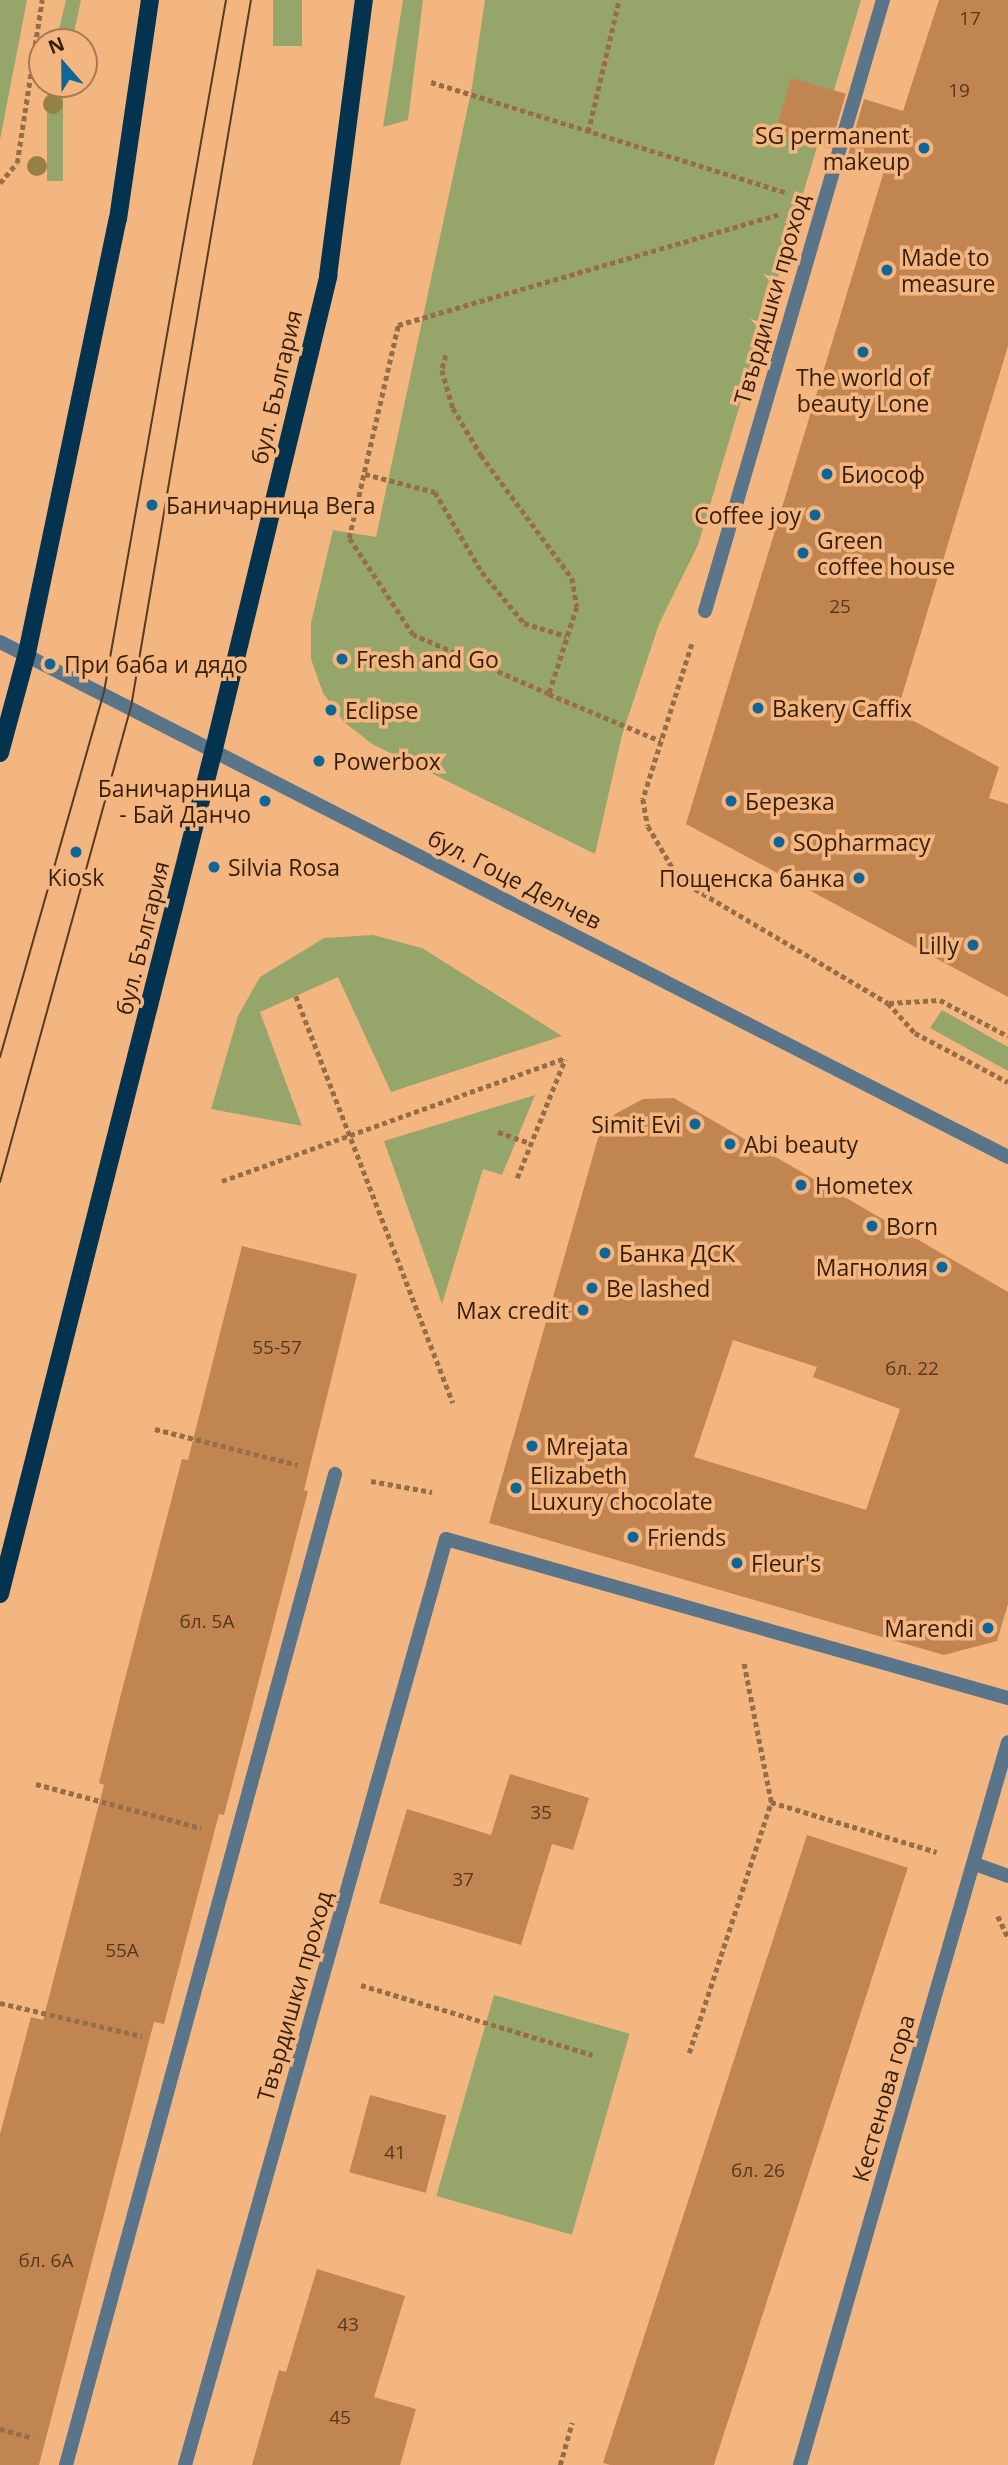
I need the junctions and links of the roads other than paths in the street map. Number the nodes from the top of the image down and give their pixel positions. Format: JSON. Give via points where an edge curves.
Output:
{"nodes":[{"id":1,"x":149,"y":0,"type":"edge"},
{"id":2,"x":364,"y":0,"type":"edge"},
{"id":3,"x":883,"y":0,"type":"edge"},
{"id":4,"x":705,"y":611,"type":"dead end"},
{"id":5,"x":0,"y":642,"type":"edge"},
{"id":6,"x":26,"y":653,"type":"junction"},
{"id":7,"x":214,"y":750,"type":"junction"},
{"id":8,"x":0,"y":753,"type":"edge"},
{"id":9,"x":1008,"y":1157,"type":"edge"},
{"id":10,"x":335,"y":1474,"type":"road end"},
{"id":11,"x":0,"y":1594,"type":"edge"},
{"id":12,"x":1008,"y":1698,"type":"edge"},
{"id":13,"x":1008,"y":1742,"type":"edge"},
{"id":14,"x":975,"y":1864,"type":"junction"},
{"id":15,"x":1008,"y":1876,"type":"edge"},
{"id":16,"x":66,"y":2465,"type":"edge"},
{"id":17,"x":186,"y":2465,"type":"edge"},
{"id":18,"x":800,"y":2465,"type":"edge"}],
"edges":[{"from":1,"to":6,"type":"main road","via":[[118,219]]},
{"from":2,"to":7,"type":"main road","name":"бул. България","via":[[328,276]]},
{"from":3,"to":4,"type":"street","name":"Твърдишки проход"},
{"from":5,"to":6,"type":"street","name":"бул. Гоце Делчев"},
{"from":6,"to":7,"type":"street","name":"бул. Гоце Делчев"},
{"from":6,"to":8,"type":"main road"},
{"from":7,"to":9,"type":"street","name":"бул. Гоце Делчев"},
{"from":7,"to":11,"type":"main road","name":"бул. България"},
{"from":10,"to":16,"type":"street"},
{"from":12,"to":17,"type":"street","name":"Твърдишки проход","via":[[446,1539]]},
{"from":13,"to":14,"type":"street","name":"Кестенова гора"},
{"from":14,"to":15,"type":"street"},
{"from":14,"to":18,"type":"street","name":"Кестенова гора"}]}
